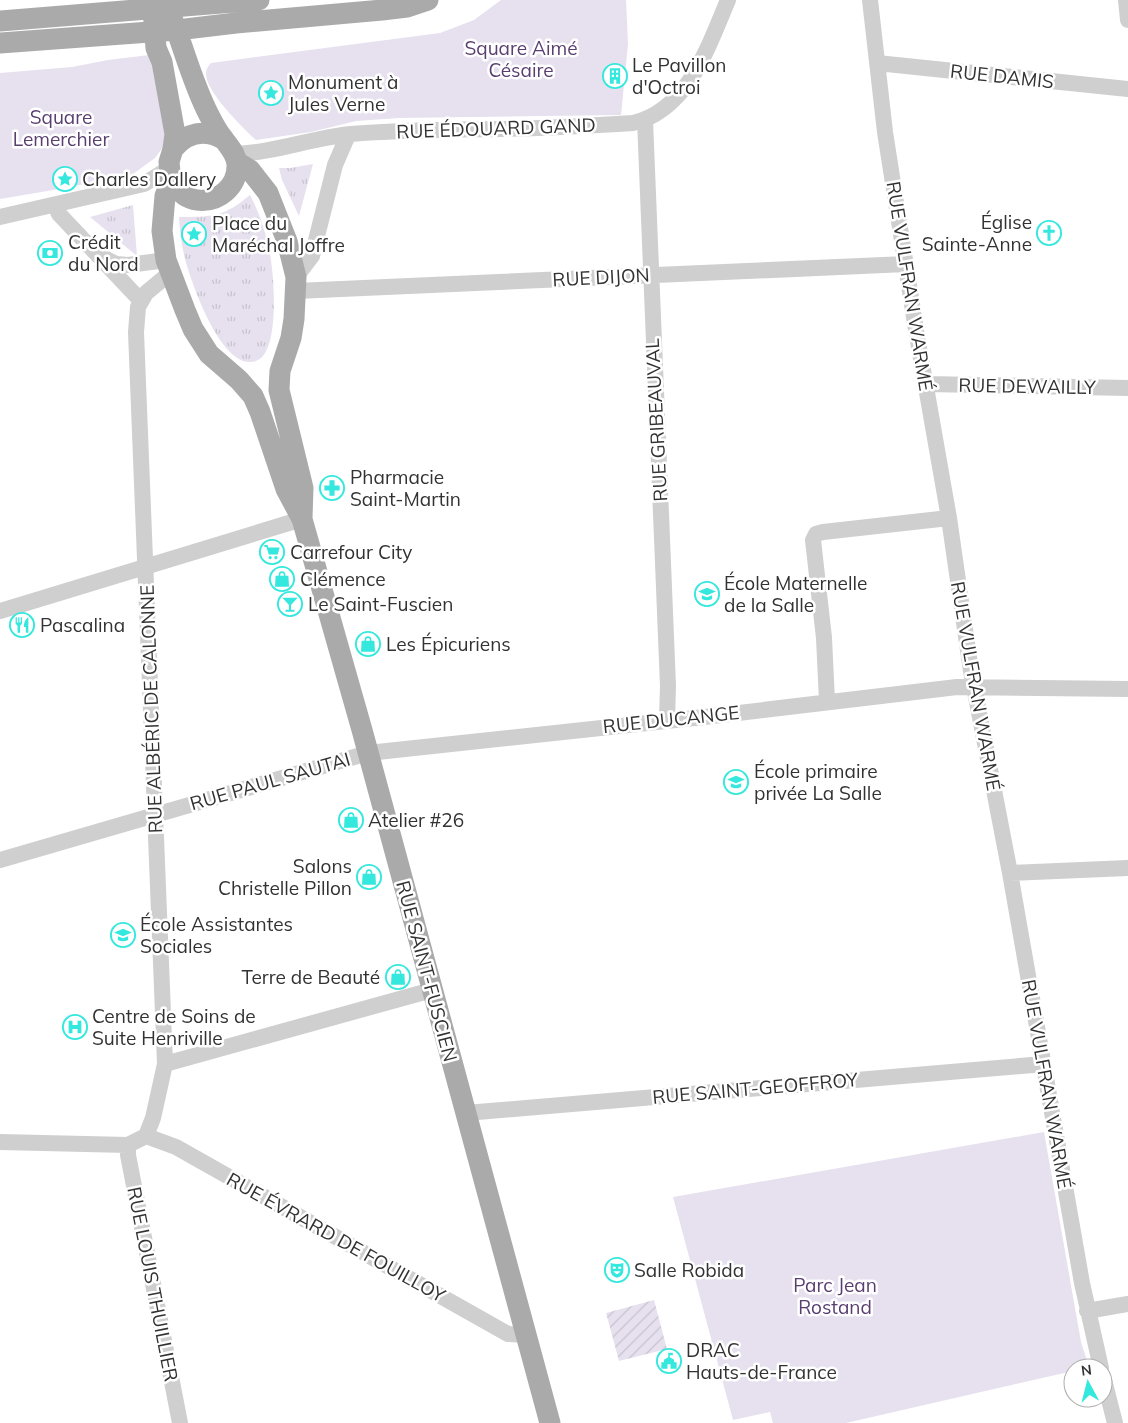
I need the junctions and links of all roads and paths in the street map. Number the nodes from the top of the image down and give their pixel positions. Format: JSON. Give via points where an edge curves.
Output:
{"nodes":[{"id":1,"x":258,"y":0,"type":"edge"},
{"id":2,"x":428,"y":0,"type":"edge"},
{"id":3,"x":728,"y":0,"type":"edge"},
{"id":4,"x":870,"y":0,"type":"edge"},
{"id":5,"x":1126,"y":0,"type":"edge"},
{"id":6,"x":160,"y":4,"type":"edge"},
{"id":7,"x":84,"y":7,"type":"edge"},
{"id":8,"x":0,"y":20,"type":"edge"},
{"id":9,"x":1128,"y":20,"type":"edge"},
{"id":10,"x":177,"y":30,"type":"junction"},
{"id":11,"x":154,"y":32,"type":"junction"},
{"id":12,"x":0,"y":43,"type":"edge"},
{"id":13,"x":877,"y":63,"type":"junction"},
{"id":14,"x":1128,"y":89,"type":"edge"},
{"id":15,"x":644,"y":120,"type":"junction"},
{"id":16,"x":348,"y":135,"type":"junction"},
{"id":17,"x":173,"y":149,"type":"junction"},
{"id":18,"x":231,"y":152,"type":"junction"},
{"id":19,"x":170,"y":175,"type":"junction"},
{"id":20,"x":55,"y":205,"type":"junction"},
{"id":21,"x":0,"y":217,"type":"edge"},
{"id":22,"x":100,"y":256,"type":"junction"},
{"id":23,"x":906,"y":264,"type":"junction"},
{"id":24,"x":168,"y":267,"type":"junction"},
{"id":25,"x":650,"y":275,"type":"junction"},
{"id":26,"x":296,"y":284,"type":"junction"},
{"id":27,"x":141,"y":301,"type":"junction"},
{"id":28,"x":280,"y":371,"type":"junction"},
{"id":29,"x":239,"y":380,"type":"junction"},
{"id":30,"x":926,"y":384,"type":"junction"},
{"id":31,"x":1128,"y":388,"type":"edge"},
{"id":32,"x":948,"y":518,"type":"junction"},
{"id":33,"x":302,"y":519,"type":"junction"},
{"id":34,"x":145,"y":566,"type":"junction"},
{"id":35,"x":0,"y":611,"type":"edge"},
{"id":36,"x":974,"y":687,"type":"junction"},
{"id":37,"x":1128,"y":689,"type":"edge"},
{"id":38,"x":827,"y":701,"type":"junction"},
{"id":39,"x":667,"y":720,"type":"junction"},
{"id":40,"x":368,"y":753,"type":"junction"},
{"id":41,"x":156,"y":815,"type":"junction"},
{"id":42,"x":0,"y":860,"type":"edge"},
{"id":43,"x":1128,"y":868,"type":"edge"},
{"id":44,"x":1010,"y":873,"type":"junction"},
{"id":45,"x":432,"y":990,"type":"junction"},
{"id":46,"x":165,"y":1064,"type":"junction"},
{"id":47,"x":1044,"y":1064,"type":"junction"},
{"id":48,"x":466,"y":1113,"type":"junction"},
{"id":49,"x":146,"y":1136,"type":"junction"},
{"id":50,"x":0,"y":1142,"type":"edge"},
{"id":51,"x":128,"y":1145,"type":"junction"},
{"id":52,"x":1128,"y":1304,"type":"edge"},
{"id":53,"x":1087,"y":1311,"type":"junction"},
{"id":54,"x":526,"y":1335,"type":"junction"},
{"id":55,"x":1099,"y":1358,"type":"edge"},
{"id":56,"x":1111,"y":1408,"type":"edge"},
{"id":57,"x":180,"y":1423,"type":"edge"},
{"id":58,"x":550,"y":1423,"type":"edge"},
{"id":59,"x":1115,"y":1423,"type":"edge"}],
"edges":[{"from":1,"to":6,"type":"main road"},
{"from":2,"to":10,"type":"main road","via":[[407,7]]},
{"from":3,"to":15,"type":"street","via":[[694,74],[674,99]]},
{"from":4,"to":13,"type":"street","name":"RUE VULFRAN WARMÉ"},
{"from":5,"to":9,"type":"street"},
{"from":6,"to":7,"type":"main road"},
{"from":6,"to":10,"type":"main road"},
{"from":6,"to":11,"type":"main road"},
{"from":7,"to":8,"type":"main road"},
{"from":10,"to":11,"type":"main road"},
{"from":10,"to":18,"type":"main road","via":[[191,76]]},
{"from":11,"to":12,"type":"main road"},
{"from":11,"to":17,"type":"main road","via":[[174,123]]},
{"from":13,"to":14,"type":"street","name":"RUE DAMIS"},
{"from":13,"to":23,"type":"street","name":"RUE VULFRAN WARMÉ"},
{"from":15,"to":16,"type":"street","name":"RUE ÉDOUARD GAND","via":[[623,124]]},
{"from":15,"to":25,"type":"street","name":"RUE GRIBEAUVAL"},
{"from":16,"to":18,"type":"street","name":"RUE ÉDOUARD GAND","via":[[264,152]]},
{"from":16,"to":26,"type":"street","via":[[335,165],[312,256]]},
{"from":17,"to":18,"type":"main road","via":[[185,137],[208,133]]},
{"from":17,"to":19,"type":"main road"},
{"from":18,"to":19,"type":"main road","via":[[236,173],[233,183],[217,198],[196,200],[181,193]]},
{"from":18,"to":26,"type":"main road","via":[[268,193],[287,241]]},
{"from":19,"to":20,"type":"street"},
{"from":19,"to":24,"type":"main road","via":[[162,231]]},
{"from":20,"to":21,"type":"street"},
{"from":20,"to":22,"type":"street","via":[[59,214]]},
{"from":22,"to":24,"type":"street","via":[[116,264]]},
{"from":22,"to":27,"type":"street"},
{"from":23,"to":25,"type":"street","name":"RUE DIJON"},
{"from":23,"to":30,"type":"street","name":"RUE VULFRAN WARMÉ"},
{"from":24,"to":27,"type":"street"},
{"from":24,"to":29,"type":"main road","via":[[194,329],[209,354]]},
{"from":25,"to":26,"type":"street","name":"RUE DIJON"},
{"from":25,"to":39,"type":"street","name":"RUE GRIBEAUVAL","via":[[668,676]]},
{"from":26,"to":28,"type":"main road","via":[[291,338]]},
{"from":27,"to":34,"type":"street","name":"RUE ALBÉRIC DE CALONNE","via":[[136,332]]},
{"from":28,"to":29,"type":"main road","via":[[262,380]]},
{"from":28,"to":33,"type":"main road","name":"RUE SAINT-FUSCIEN","via":[[279,390],[303,488]]},
{"from":29,"to":33,"type":"main road","name":"RUE SAINT-FUSCIEN","via":[[253,396],[286,489]]},
{"from":30,"to":31,"type":"street","name":"RUE DEWAILLY"},
{"from":30,"to":32,"type":"street","name":"RUE VULFRAN WARMÉ"},
{"from":32,"to":36,"type":"street","name":"RUE VULFRAN WARMÉ"},
{"from":32,"to":38,"type":"street","via":[[816,534],[813,540]]},
{"from":33,"to":34,"type":"street"},
{"from":33,"to":40,"type":"main road","name":"RUE SAINT-FUSCIEN"},
{"from":34,"to":35,"type":"street"},
{"from":34,"to":41,"type":"street","name":"RUE ALBÉRIC DE CALONNE"},
{"from":36,"to":37,"type":"street","name":"RUE DUCANGE"},
{"from":36,"to":38,"type":"street","name":"RUE DUCANGE"},
{"from":36,"to":44,"type":"street","name":"RUE VULFRAN WARMÉ"},
{"from":38,"to":39,"type":"street","name":"RUE DUCANGE"},
{"from":39,"to":40,"type":"street","name":"RUE DUCANGE"},
{"from":40,"to":41,"type":"street","name":"RUE PAUL SAUTAI"},
{"from":40,"to":45,"type":"main road","name":"RUE SAINT-FUSCIEN"},
{"from":41,"to":42,"type":"street","name":"RUE PAUL SAUTAI"},
{"from":41,"to":46,"type":"street","name":"RUE ALBÉRIC DE CALONNE"},
{"from":43,"to":44,"type":"street"},
{"from":44,"to":47,"type":"street","name":"RUE VULFRAN WARMÉ"},
{"from":45,"to":46,"type":"street"},
{"from":45,"to":48,"type":"main road","name":"RUE SAINT-FUSCIEN"},
{"from":46,"to":49,"type":"street","name":"RUE ALBÉRIC DE CALONNE"},
{"from":47,"to":48,"type":"street","name":"RUE SAINT-GEOFFROY"},
{"from":47,"to":53,"type":"street","name":"RUE VULFRAN WARMÉ"},
{"from":48,"to":54,"type":"main road","name":"RUE SAINT-FUSCIEN"},
{"from":49,"to":51,"type":"street"},
{"from":49,"to":54,"type":"street","name":"RUE ÉVRARD DE FOUILLOY","via":[[176,1147],[508,1334]]},
{"from":50,"to":51,"type":"street"},
{"from":51,"to":57,"type":"street","name":"RUE LOUIS THUILLIER"},
{"from":52,"to":53,"type":"street"},
{"from":53,"to":55,"type":"street","name":"RUE VULFRAN WARMÉ"},
{"from":54,"to":58,"type":"main road","name":"RUE SAINT-FUSCIEN"},
{"from":56,"to":59,"type":"street"}]}
